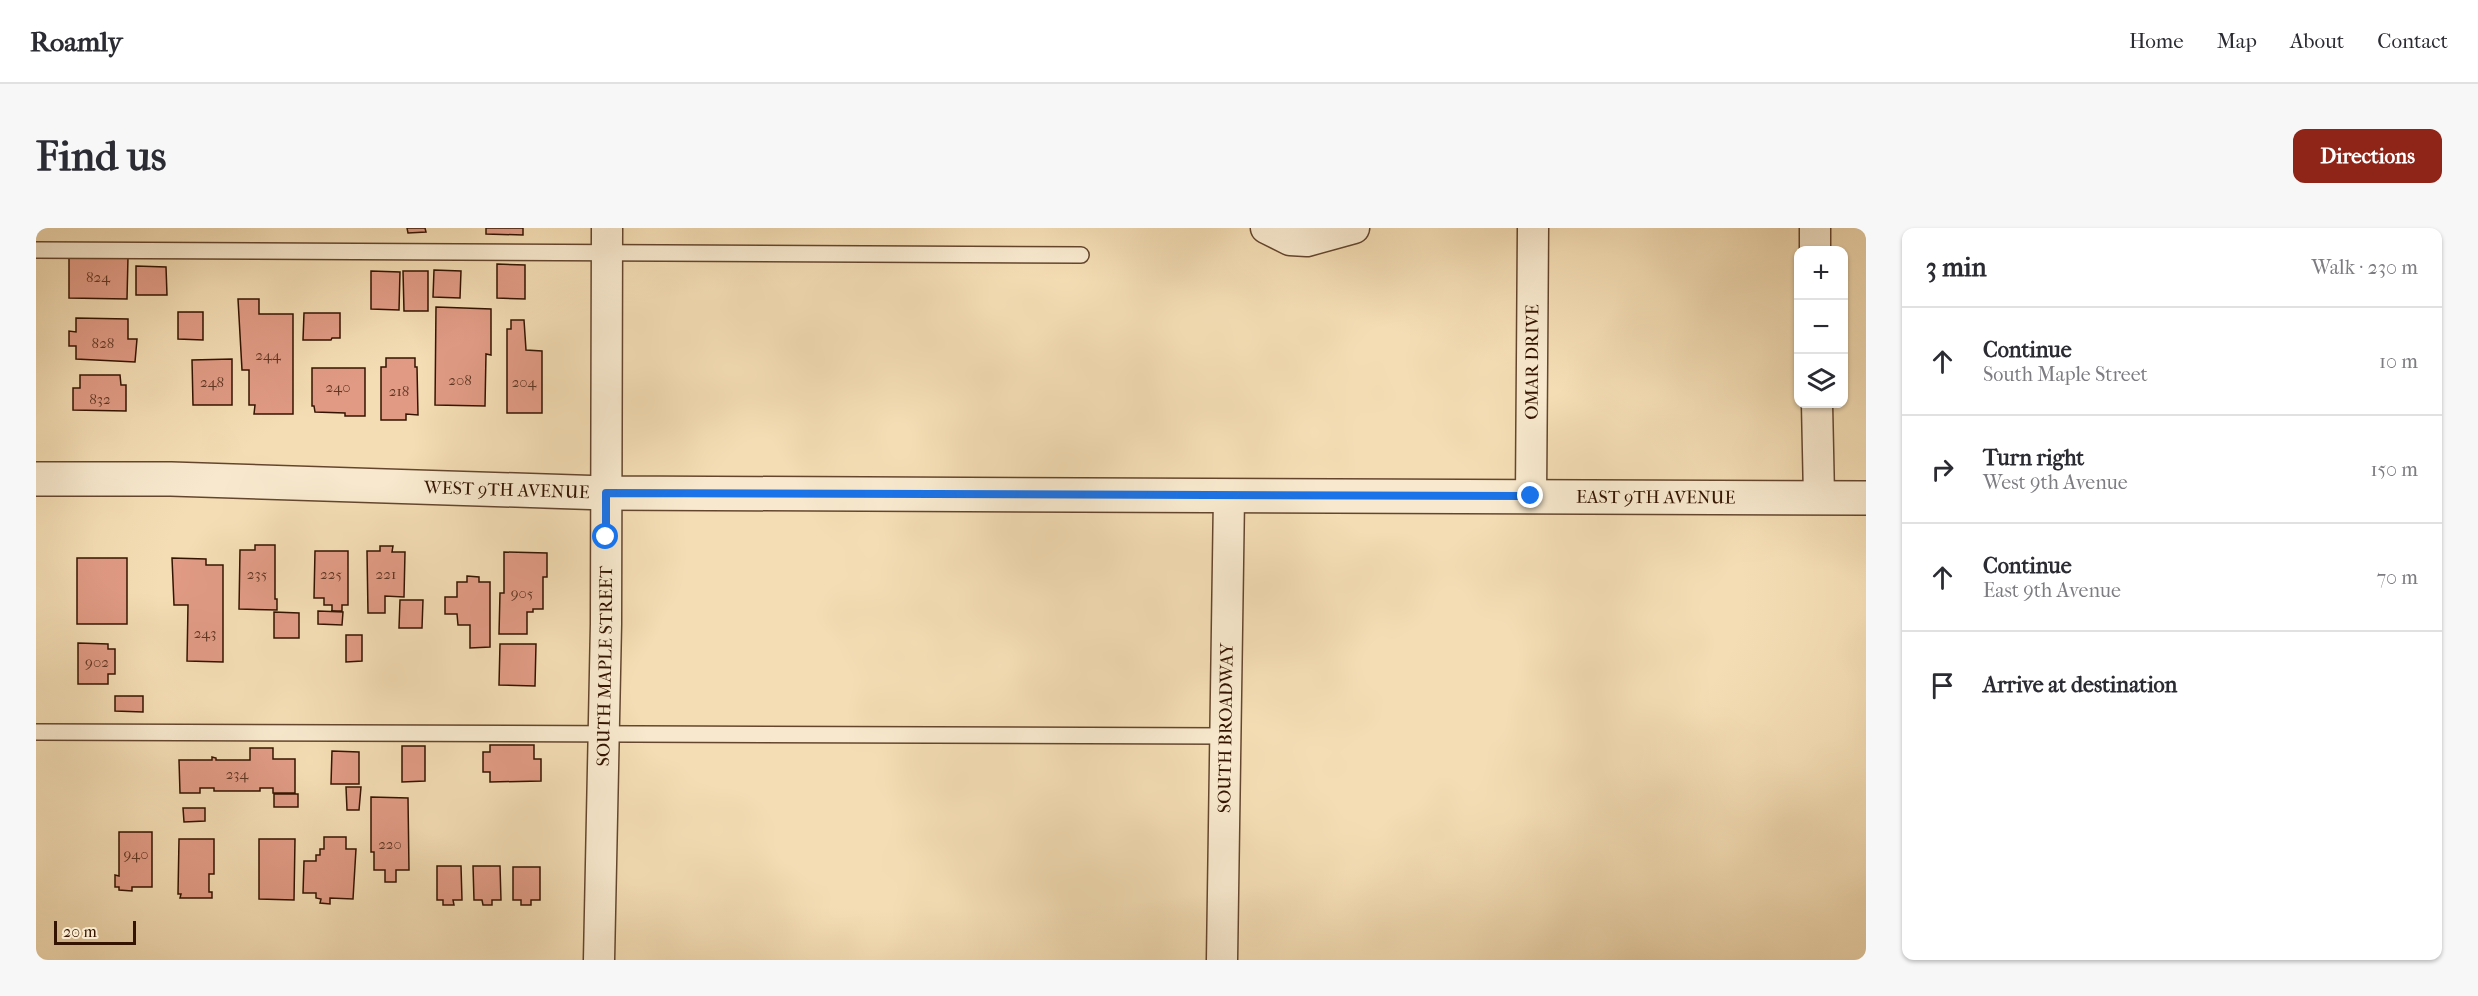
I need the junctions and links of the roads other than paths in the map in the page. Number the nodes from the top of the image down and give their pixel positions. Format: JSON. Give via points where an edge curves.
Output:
{"nodes":[{"id":1,"x":1266,"y":228,"type":"edge"},
{"id":2,"x":1354,"y":228,"type":"edge"},
{"id":3,"x":1533,"y":228,"type":"edge"},
{"id":4,"x":1815,"y":228,"type":"edge"},
{"id":5,"x":607,"y":241,"type":"edge"},
{"id":6,"x":1815,"y":246,"type":"edge"},
{"id":7,"x":36,"y":250,"type":"edge"},
{"id":8,"x":1081,"y":255,"type":"dead end"},
{"id":9,"x":1817,"y":408,"type":"edge"},
{"id":10,"x":36,"y":479,"type":"edge"},
{"id":11,"x":606,"y":493,"type":"junction"},
{"id":12,"x":1229,"y":496,"type":"junction"},
{"id":13,"x":1531,"y":496,"type":"junction"},
{"id":14,"x":1819,"y":497,"type":"junction"},
{"id":15,"x":1866,"y":498,"type":"edge"},
{"id":16,"x":36,"y":732,"type":"edge"},
{"id":17,"x":604,"y":734,"type":"junction"},
{"id":18,"x":1225,"y":736,"type":"junction"},
{"id":19,"x":599,"y":960,"type":"edge"},
{"id":20,"x":1222,"y":960,"type":"edge"}],
"edges":[{"from":1,"to":2,"type":"street","via":[[1290,240],[1307,241]]},
{"from":3,"to":13,"type":"street","name":"OMAR DRIVE"},
{"from":4,"to":6,"type":"street"},
{"from":5,"to":7,"type":"lane"},
{"from":5,"to":8,"type":"lane"},
{"from":5,"to":11,"type":"street","name":"SOUTH MAPLE STREET"},
{"from":9,"to":14,"type":"street"},
{"from":10,"to":11,"type":"street","name":"WEST 9TH AVENUE","via":[[171,479]]},
{"from":11,"to":12,"type":"street","name":"WEST 9TH AVENUE"},
{"from":11,"to":17,"type":"street","name":"SOUTH MAPLE STREET"},
{"from":12,"to":13,"type":"street","name":"EAST 9TH AVENUE"},
{"from":12,"to":18,"type":"street","name":"SOUTH BROADWAY"},
{"from":13,"to":14,"type":"street","name":"EAST 9TH AVENUE"},
{"from":14,"to":15,"type":"street","name":"EAST 9TH AVENUE"},
{"from":16,"to":17,"type":"lane"},
{"from":17,"to":18,"type":"lane"},
{"from":17,"to":19,"type":"street","name":"SOUTH MAPLE STREET"},
{"from":18,"to":20,"type":"street","name":"SOUTH BROADWAY"}]}
